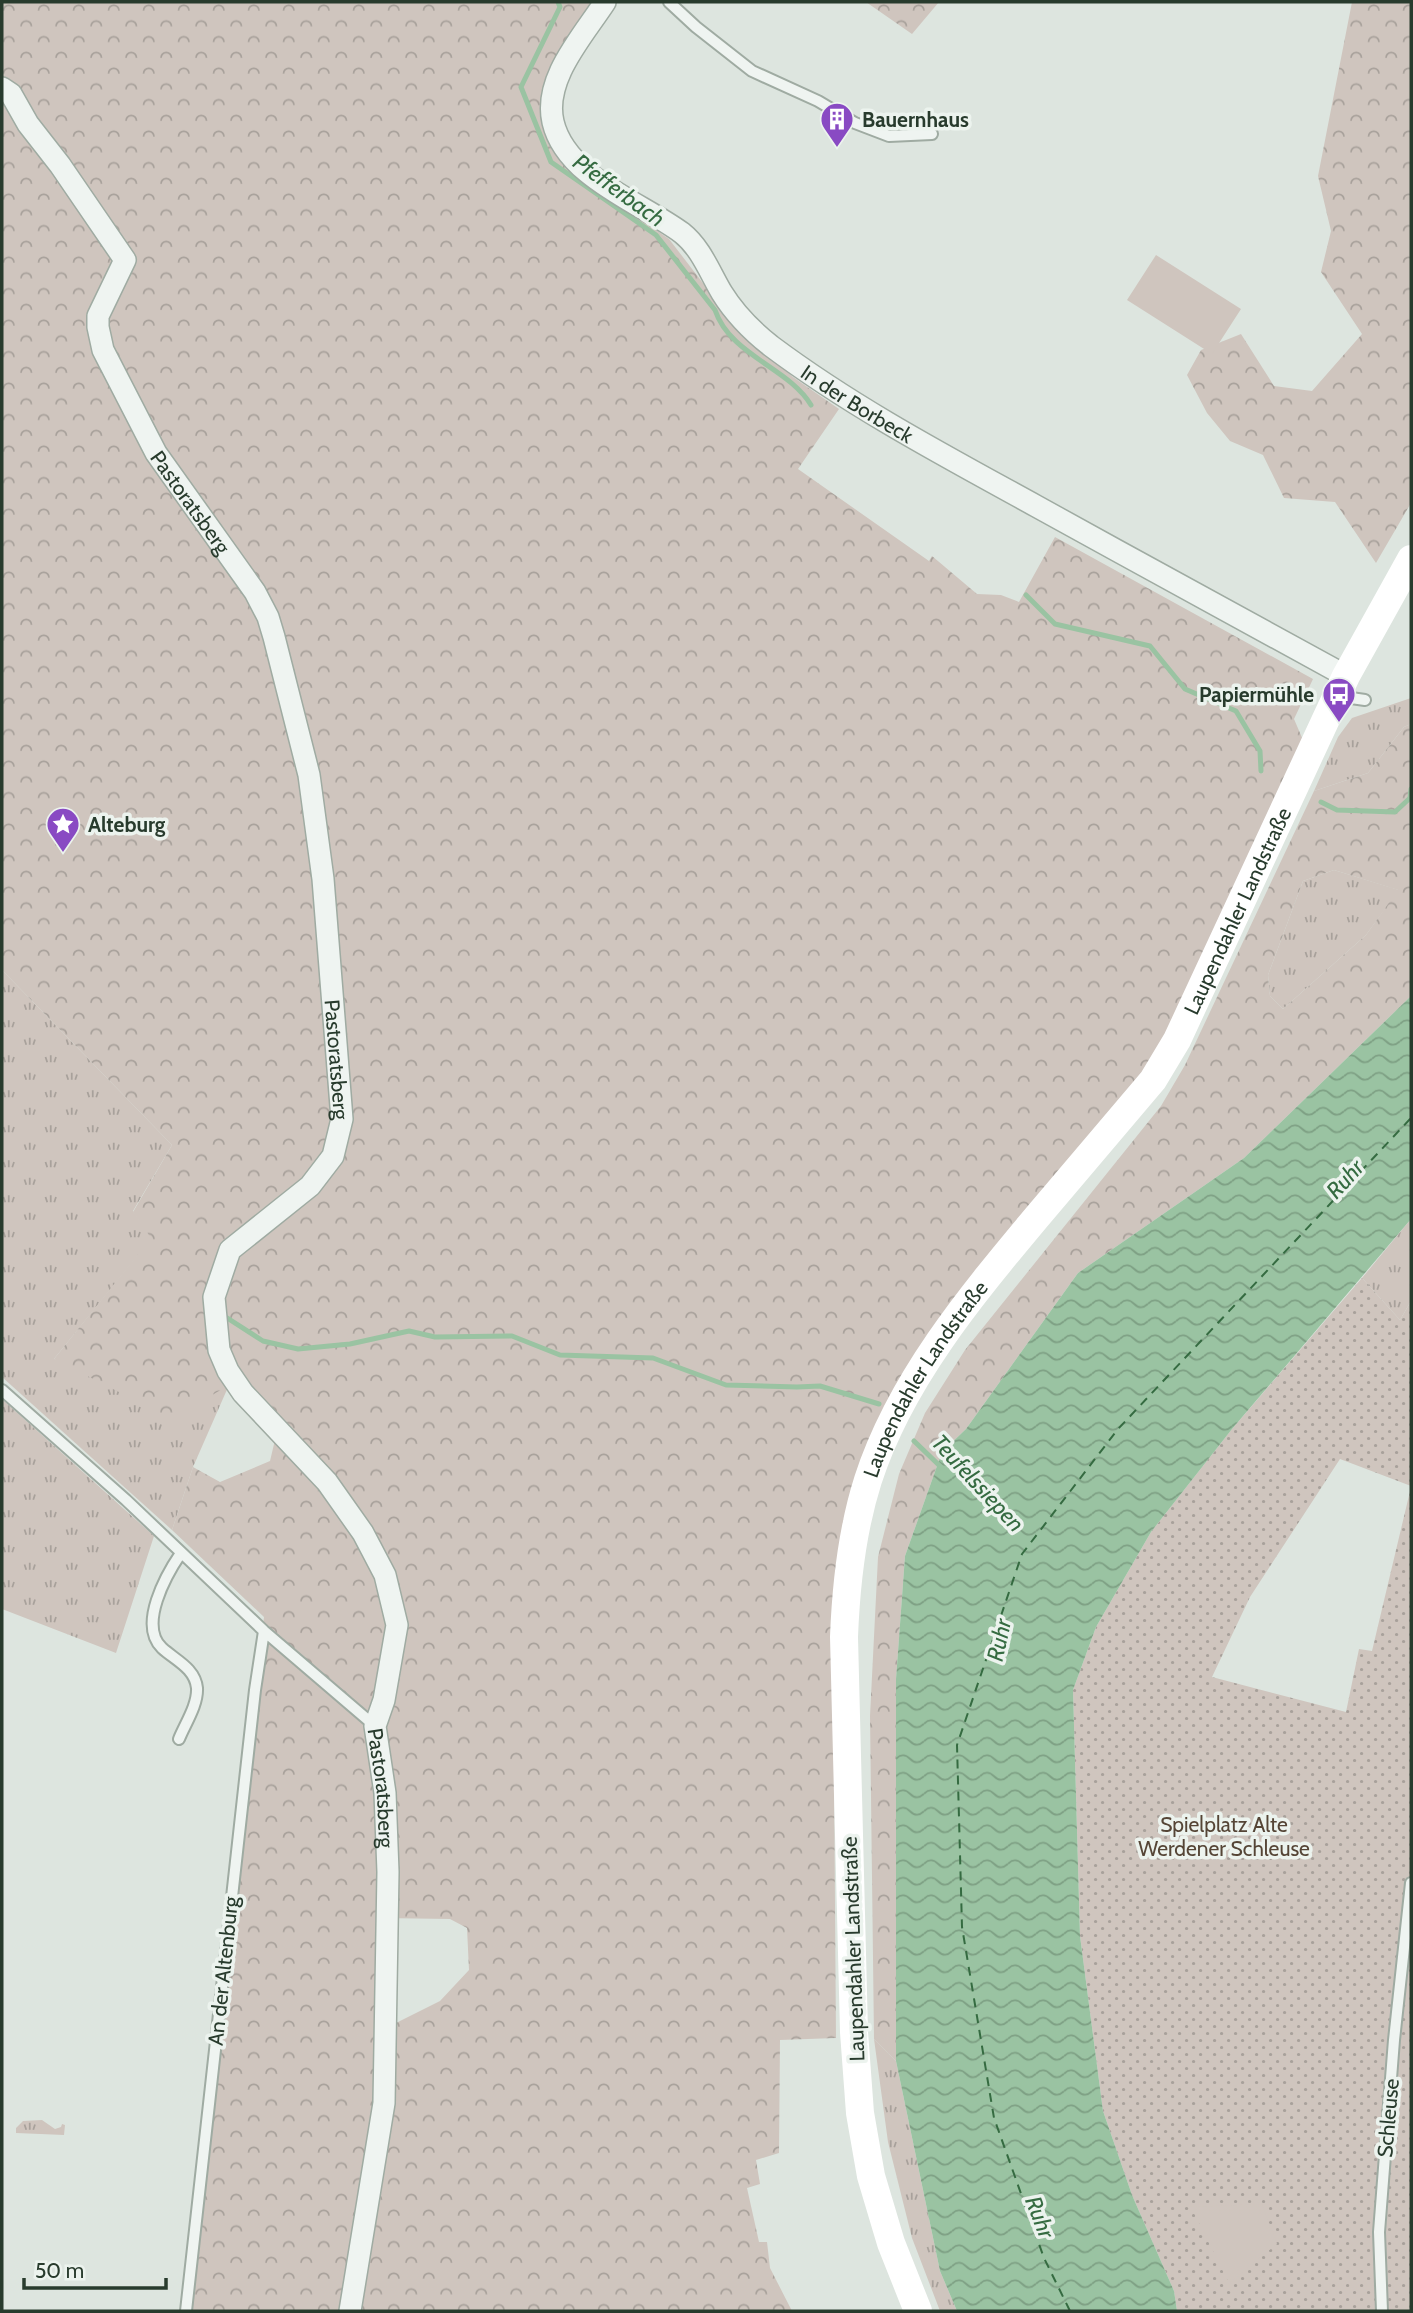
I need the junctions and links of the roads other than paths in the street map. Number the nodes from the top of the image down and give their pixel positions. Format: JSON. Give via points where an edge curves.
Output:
{"nodes":[{"id":1,"x":605,"y":2,"type":"edge"},
{"id":2,"x":669,"y":2,"type":"edge"},
{"id":3,"x":2,"y":88,"type":"edge"},
{"id":4,"x":932,"y":134,"type":"dead end"},
{"id":5,"x":1411,"y":559,"type":"edge"},
{"id":6,"x":1400,"y":592,"type":"edge"},
{"id":7,"x":1341,"y":686,"type":"junction"},
{"id":8,"x":1366,"y":700,"type":"dead end"},
{"id":9,"x":2,"y":1390,"type":"edge"},
{"id":10,"x":181,"y":1553,"type":"junction"},
{"id":11,"x":264,"y":1631,"type":"junction"},
{"id":12,"x":375,"y":1726,"type":"junction"},
{"id":13,"x":178,"y":1739,"type":"dead end"},
{"id":14,"x":1411,"y":1883,"type":"edge"},
{"id":15,"x":186,"y":2311,"type":"edge"},
{"id":16,"x":350,"y":2311,"type":"edge"},
{"id":17,"x":918,"y":2311,"type":"edge"},
{"id":18,"x":1382,"y":2311,"type":"edge"}],
"edges":[{"from":1,"to":7,"type":"street","name":"In der Borbeck","via":[[552,90],[554,126],[575,159],[598,181],[684,235],[743,322],[827,386]]},
{"from":2,"to":4,"type":"lane","via":[[752,71],[855,123],[889,136]]},
{"from":3,"to":12,"type":"street","name":"Pastoratsberg","via":[[11,94],[27,124],[125,260],[98,316],[103,350],[156,453],[263,606],[309,775],[323,880],[342,1119],[333,1156],[310,1186],[230,1250],[214,1297],[219,1350],[229,1371],[243,1393],[327,1482],[363,1533],[385,1575],[397,1625]]},
{"from":5,"to":6,"type":"main road","name":"Laupendahler Landstraße"},
{"from":6,"to":7,"type":"main road","name":"Laupendahler Landstraße"},
{"from":7,"to":8,"type":"lane"},
{"from":7,"to":17,"type":"main road","name":"Laupendahler Landstraße","via":[[1171,1050],[1153,1080],[965,1305],[903,1400],[868,1482],[851,1555],[844,1637],[854,2032],[860,2113],[871,2176]]},
{"from":9,"to":10,"type":"lane"},
{"from":10,"to":11,"type":"lane"},
{"from":10,"to":13,"type":"lane","via":[[169,1572],[152,1623],[154,1637],[185,1665],[197,1688]]},
{"from":11,"to":12,"type":"lane"},
{"from":11,"to":15,"type":"lane","name":"An der Altenburg"},
{"from":12,"to":16,"type":"street","name":"Pastoratsberg","via":[[385,1793],[388,1872],[384,2103]]},
{"from":14,"to":18,"type":"lane","name":"Schleuse","via":[[1379,2232]]}]}
